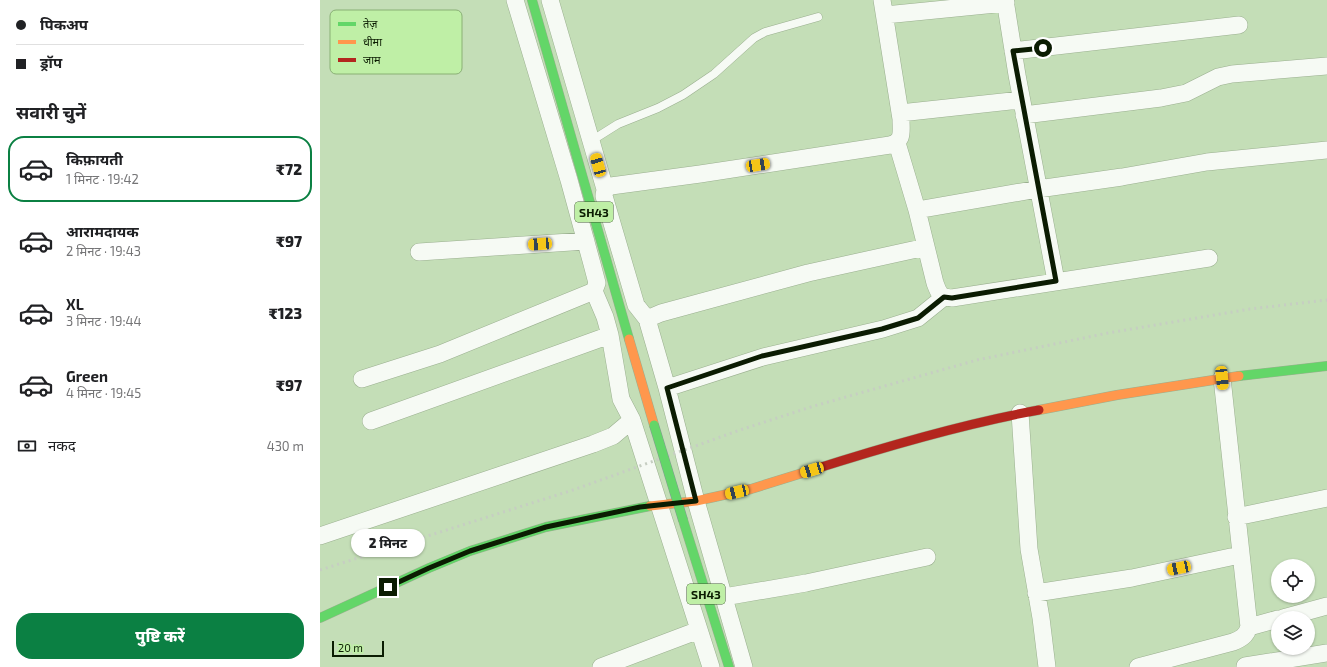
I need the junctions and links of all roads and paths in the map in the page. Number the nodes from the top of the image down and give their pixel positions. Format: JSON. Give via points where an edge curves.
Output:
{"nodes":[{"id":1,"x":515,"y":0,"type":"edge"},
{"id":2,"x":532,"y":0,"type":"edge"},
{"id":3,"x":550,"y":0,"type":"edge"},
{"id":4,"x":1005,"y":2,"type":"edge"},
{"id":5,"x":884,"y":8,"type":"edge"},
{"id":6,"x":818,"y":17,"type":"dead end"},
{"id":7,"x":1239,"y":25,"type":"dead end"},
{"id":8,"x":1013,"y":51,"type":"junction"},
{"id":9,"x":1327,"y":66,"type":"edge"},
{"id":10,"x":1023,"y":108,"type":"junction"},
{"id":11,"x":900,"y":113,"type":"junction"},
{"id":12,"x":591,"y":141,"type":"junction"},
{"id":13,"x":897,"y":143,"type":"junction"},
{"id":14,"x":1327,"y":150,"type":"edge"},
{"id":15,"x":1038,"y":189,"type":"junction"},
{"id":16,"x":605,"y":191,"type":"junction"},
{"id":17,"x":917,"y":210,"type":"junction"},
{"id":18,"x":586,"y":241,"type":"junction"},
{"id":19,"x":926,"y":247,"type":"junction"},
{"id":20,"x":419,"y":252,"type":"dead end"},
{"id":21,"x":1209,"y":258,"type":"dead end"},
{"id":22,"x":1056,"y":281,"type":"junction"},
{"id":23,"x":594,"y":291,"type":"junction"},
{"id":24,"x":944,"y":297,"type":"junction"},
{"id":25,"x":647,"y":319,"type":"junction"},
{"id":26,"x":610,"y":335,"type":"junction"},
{"id":27,"x":1327,"y":366,"type":"edge"},
{"id":28,"x":1222,"y":378,"type":"junction"},
{"id":29,"x":362,"y":380,"type":"dead end"},
{"id":30,"x":667,"y":388,"type":"junction"},
{"id":31,"x":1020,"y":413,"type":"junction"},
{"id":32,"x":371,"y":421,"type":"dead end"},
{"id":33,"x":627,"y":424,"type":"junction"},
{"id":34,"x":1327,"y":498,"type":"edge"},
{"id":35,"x":696,"y":501,"type":"junction"},
{"id":36,"x":659,"y":506,"type":"junction"},
{"id":37,"x":1236,"y":517,"type":"junction"},
{"id":38,"x":320,"y":536,"type":"edge"},
{"id":39,"x":1240,"y":554,"type":"junction"},
{"id":40,"x":927,"y":557,"type":"dead end"},
{"id":41,"x":1036,"y":593,"type":"junction"},
{"id":42,"x":724,"y":597,"type":"junction"},
{"id":43,"x":1327,"y":606,"type":"edge"},
{"id":44,"x":1309,"y":611,"type":"edge"},
{"id":45,"x":320,"y":618,"type":"edge"},
{"id":46,"x":1271,"y":622,"type":"edge"},
{"id":47,"x":699,"y":630,"type":"junction"},
{"id":48,"x":1245,"y":633,"type":"junction"},
{"id":49,"x":1327,"y":653,"type":"edge"},
{"id":50,"x":1245,"y":666,"type":"edge"},
{"id":51,"x":601,"y":667,"type":"edge"},
{"id":52,"x":711,"y":667,"type":"edge"},
{"id":53,"x":729,"y":667,"type":"edge"},
{"id":54,"x":744,"y":667,"type":"edge"},
{"id":55,"x":1047,"y":667,"type":"edge"},
{"id":56,"x":1138,"y":667,"type":"edge"}],
"edges":[{"from":1,"to":18,"type":"street"},
{"from":2,"to":53,"type":"street","number":"SH43","bridge":true,"via":[[654,425]]},
{"from":3,"to":12,"type":"street"},
{"from":4,"to":5,"type":"street"},
{"from":4,"to":8,"type":"street"},
{"from":5,"to":11,"type":"street"},
{"from":6,"to":12,"type":"lane","via":[[765,32],[754,38],[714,74],[683,95],[618,124]]},
{"from":7,"to":8,"type":"street"},
{"from":8,"to":10,"type":"street"},
{"from":9,"to":10,"type":"street","via":[[1232,74],[1218,77],[1186,93],[1160,98]]},
{"from":10,"to":11,"type":"street"},
{"from":10,"to":15,"type":"street"},
{"from":11,"to":13,"type":"street","via":[[901,133]]},
{"from":12,"to":16,"type":"street"},
{"from":13,"to":16,"type":"street","via":[[611,186]]},
{"from":13,"to":17,"type":"street"},
{"from":14,"to":15,"type":"street","via":[[1207,162]]},
{"from":15,"to":17,"type":"street"},
{"from":15,"to":22,"type":"street"},
{"from":16,"to":25,"type":"street","via":[[604,196],[636,305]]},
{"from":17,"to":19,"type":"street"},
{"from":18,"to":20,"type":"street"},
{"from":18,"to":23,"type":"street","via":[[597,283]]},
{"from":19,"to":24,"type":"street","via":[[935,283]]},
{"from":19,"to":25,"type":"street","via":[[808,273]]},
{"from":21,"to":22,"type":"street"},
{"from":22,"to":24,"type":"street","via":[[952,298]]},
{"from":23,"to":26,"type":"street"},
{"from":23,"to":29,"type":"street","via":[[440,354]]},
{"from":24,"to":30,"type":"street","via":[[918,318],[882,329],[762,356]]},
{"from":25,"to":30,"type":"street"},
{"from":26,"to":32,"type":"street"},
{"from":26,"to":33,"type":"street"},
{"from":27,"to":28,"type":"street"},
{"from":28,"to":31,"type":"street"},
{"from":28,"to":37,"type":"street"},
{"from":30,"to":35,"type":"street"},
{"from":31,"to":35,"type":"street","via":[[888,446],[751,489]]},
{"from":31,"to":41,"type":"street","via":[[1029,549]]},
{"from":33,"to":36,"type":"street"},
{"from":33,"to":38,"type":"street","via":[[613,436],[593,444]]},
{"from":34,"to":37,"type":"street"},
{"from":35,"to":36,"type":"street"},
{"from":35,"to":42,"type":"street"},
{"from":36,"to":45,"type":"street","via":[[640,507],[546,527],[470,551]]},
{"from":36,"to":47,"type":"street"},
{"from":37,"to":39,"type":"street"},
{"from":39,"to":41,"type":"street","via":[[1132,578]]},
{"from":39,"to":48,"type":"street"},
{"from":40,"to":42,"type":"street","via":[[806,583]]},
{"from":41,"to":55,"type":"street"},
{"from":42,"to":54,"type":"street"},
{"from":43,"to":44,"type":"street"},
{"from":46,"to":48,"type":"street"},
{"from":47,"to":51,"type":"street"},
{"from":47,"to":52,"type":"street"},
{"from":48,"to":50,"type":"street"},
{"from":48,"to":56,"type":"street","via":[[1233,642]]},
{"from":49,"to":50,"type":"street"}]}
